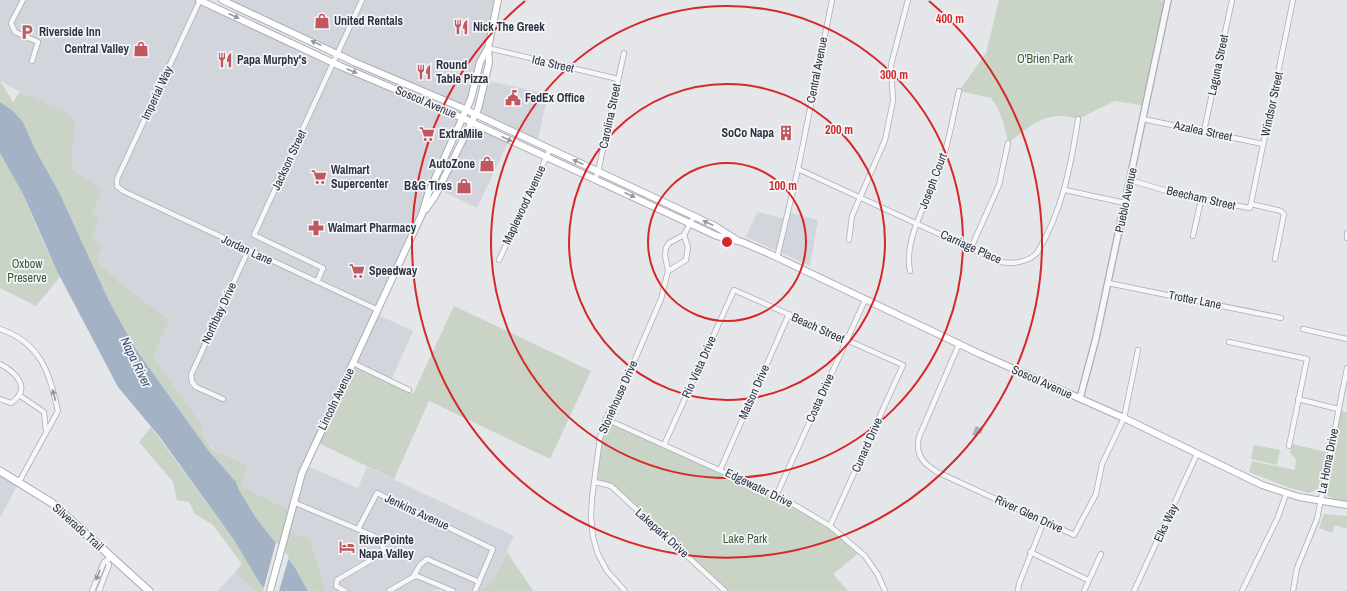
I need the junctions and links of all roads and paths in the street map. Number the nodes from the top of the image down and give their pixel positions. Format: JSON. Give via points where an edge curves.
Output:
{"nodes":[{"id":1,"x":23,"y":0,"type":"edge"},
{"id":2,"x":199,"y":0,"type":"edge"},
{"id":3,"x":222,"y":0,"type":"edge"},
{"id":4,"x":362,"y":0,"type":"edge"},
{"id":5,"x":498,"y":0,"type":"edge"},
{"id":6,"x":832,"y":0,"type":"edge"},
{"id":7,"x":908,"y":0,"type":"edge"},
{"id":8,"x":1168,"y":0,"type":"edge"},
{"id":9,"x":1232,"y":0,"type":"edge"},
{"id":10,"x":1293,"y":0,"type":"edge"},
{"id":11,"x":488,"y":48,"type":"junction"},
{"id":12,"x":624,"y":53,"type":"dead end"},
{"id":13,"x":338,"y":54,"type":"junction"},
{"id":14,"x":32,"y":61,"type":"dead end"},
{"id":15,"x":334,"y":63,"type":"junction"},
{"id":16,"x":618,"y":79,"type":"junction"},
{"id":17,"x":959,"y":91,"type":"dead end"},
{"id":18,"x":467,"y":110,"type":"junction"},
{"id":19,"x":476,"y":114,"type":"junction"},
{"id":20,"x":463,"y":118,"type":"junction"},
{"id":21,"x":1078,"y":119,"type":"dead end"},
{"id":22,"x":1143,"y":119,"type":"junction"},
{"id":23,"x":472,"y":122,"type":"junction"},
{"id":24,"x":1204,"y":131,"type":"junction"},
{"id":25,"x":1008,"y":143,"type":"dead end"},
{"id":26,"x":1263,"y":144,"type":"junction"},
{"id":27,"x":550,"y":149,"type":"junction"},
{"id":28,"x":546,"y":156,"type":"junction"},
{"id":29,"x":798,"y":169,"type":"junction"},
{"id":30,"x":598,"y":172,"type":"junction"},
{"id":31,"x":595,"y":179,"type":"junction"},
{"id":32,"x":1130,"y":180,"type":"junction"},
{"id":33,"x":117,"y":186,"type":"joint"},
{"id":34,"x":1065,"y":190,"type":"junction"},
{"id":35,"x":859,"y":197,"type":"junction"},
{"id":36,"x":1201,"y":200,"type":"junction"},
{"id":37,"x":1125,"y":203,"type":"junction"},
{"id":38,"x":1250,"y":206,"type":"junction"},
{"id":39,"x":422,"y":214,"type":"junction"},
{"id":40,"x":694,"y":216,"type":"junction"},
{"id":41,"x":916,"y":222,"type":"junction"},
{"id":42,"x":690,"y":223,"type":"junction"},
{"id":43,"x":1347,"y":233,"type":"edge"},
{"id":44,"x":684,"y":235,"type":"junction"},
{"id":45,"x":1193,"y":236,"type":"dead end"},
{"id":46,"x":1347,"y":238,"type":"edge"},
{"id":47,"x":849,"y":240,"type":"dead end"},
{"id":48,"x":742,"y":242,"type":"junction"},
{"id":49,"x":971,"y":248,"type":"junction"},
{"id":50,"x":248,"y":250,"type":"junction"},
{"id":51,"x":777,"y":258,"type":"junction"},
{"id":52,"x":1275,"y":259,"type":"dead end"},
{"id":53,"x":499,"y":260,"type":"dead end"},
{"id":54,"x":668,"y":271,"type":"junction"},
{"id":55,"x":910,"y":271,"type":"dead end"},
{"id":56,"x":317,"y":282,"type":"junction"},
{"id":57,"x":1108,"y":283,"type":"junction"},
{"id":58,"x":734,"y":290,"type":"joint"},
{"id":59,"x":865,"y":300,"type":"junction"},
{"id":60,"x":378,"y":310,"type":"junction"},
{"id":61,"x":789,"y":314,"type":"junction"},
{"id":62,"x":1281,"y":318,"type":"dead end"},
{"id":63,"x":0,"y":329,"type":"edge"},
{"id":64,"x":1303,"y":329,"type":"dead end"},
{"id":65,"x":1347,"y":339,"type":"edge"},
{"id":66,"x":847,"y":340,"type":"junction"},
{"id":67,"x":1229,"y":342,"type":"dead end"},
{"id":68,"x":959,"y":344,"type":"junction"},
{"id":69,"x":1138,"y":350,"type":"dead end"},
{"id":70,"x":354,"y":363,"type":"junction"},
{"id":71,"x":0,"y":364,"type":"edge"},
{"id":72,"x":903,"y":365,"type":"joint"},
{"id":73,"x":1347,"y":368,"type":"edge"},
{"id":74,"x":409,"y":390,"type":"dead end"},
{"id":75,"x":19,"y":395,"type":"junction"},
{"id":76,"x":1080,"y":398,"type":"junction"},
{"id":77,"x":0,"y":399,"type":"edge"},
{"id":78,"x":223,"y":399,"type":"dead end"},
{"id":79,"x":1298,"y":399,"type":"junction"},
{"id":80,"x":1338,"y":408,"type":"junction"},
{"id":81,"x":1124,"y":418,"type":"junction"},
{"id":82,"x":606,"y":419,"type":"junction"},
{"id":83,"x":46,"y":430,"type":"junction"},
{"id":84,"x":664,"y":445,"type":"junction"},
{"id":85,"x":1289,"y":446,"type":"dead end"},
{"id":86,"x":1197,"y":454,"type":"junction"},
{"id":87,"x":720,"y":470,"type":"junction"},
{"id":88,"x":0,"y":471,"type":"edge"},
{"id":89,"x":19,"y":482,"type":"junction"},
{"id":90,"x":595,"y":482,"type":"junction"},
{"id":91,"x":1286,"y":494,"type":"junction"},
{"id":92,"x":776,"y":496,"type":"junction"},
{"id":93,"x":293,"y":502,"type":"junction"},
{"id":94,"x":1320,"y":504,"type":"junction"},
{"id":95,"x":1347,"y":505,"type":"edge"},
{"id":96,"x":1044,"y":521,"type":"junction"},
{"id":97,"x":830,"y":526,"type":"junction"},
{"id":98,"x":358,"y":529,"type":"junction"},
{"id":99,"x":1030,"y":552,"type":"junction"},
{"id":100,"x":1101,"y":554,"type":"dead end"},
{"id":101,"x":109,"y":559,"type":"junction"},
{"id":102,"x":413,"y":577,"type":"junction"},
{"id":103,"x":1088,"y":580,"type":"junction"},
{"id":104,"x":479,"y":582,"type":"junction"},
{"id":105,"x":92,"y":591,"type":"edge"},
{"id":106,"x":99,"y":591,"type":"edge"},
{"id":107,"x":150,"y":591,"type":"edge"},
{"id":108,"x":270,"y":591,"type":"edge"},
{"id":109,"x":345,"y":591,"type":"edge"},
{"id":110,"x":389,"y":591,"type":"edge"},
{"id":111,"x":453,"y":591,"type":"edge"},
{"id":112,"x":475,"y":591,"type":"edge"},
{"id":113,"x":625,"y":591,"type":"edge"},
{"id":114,"x":725,"y":591,"type":"edge"},
{"id":115,"x":885,"y":591,"type":"edge"},
{"id":116,"x":1018,"y":591,"type":"edge"},
{"id":117,"x":1084,"y":591,"type":"edge"},
{"id":118,"x":1134,"y":591,"type":"edge"},
{"id":119,"x":1242,"y":591,"type":"edge"},
{"id":120,"x":1293,"y":591,"type":"edge"}],
"edges":[{"from":1,"to":14,"type":"street","via":[[10,23],[15,32],[38,42]]},
{"from":2,"to":15,"type":"main road","name":"Soscol Avenue","one_way":true},
{"from":2,"to":33,"type":"street","name":"Imperial Way"},
{"from":13,"to":3,"type":"main road","name":"Soscol Avenue","one_way":true},
{"from":4,"to":13,"type":"street","name":"Jackson Street"},
{"from":5,"to":11,"type":"main road","name":"Lincoln Avenue"},
{"from":6,"to":29,"type":"street","name":"Central Avenue"},
{"from":7,"to":35,"type":"street","via":[[891,65],[893,101],[885,140]]},
{"from":8,"to":22,"type":"street","name":"Pueblo Avenue"},
{"from":9,"to":24,"type":"street","name":"Laguna Street"},
{"from":10,"to":26,"type":"street","name":"Windsor Street"},
{"from":11,"to":16,"type":"street","name":"Ida Street"},
{"from":11,"to":18,"type":"main road","name":"Lincoln Avenue","via":[[480,62]]},
{"from":11,"to":19,"type":"main road","name":"Lincoln Avenue","via":[[489,63]]},
{"from":12,"to":16,"type":"street","name":"Carolina Street"},
{"from":13,"to":15,"type":"street","name":"Jackson Street"},
{"from":13,"to":18,"type":"main road","name":"Soscol Avenue"},
{"from":15,"to":20,"type":"main road","name":"Soscol Avenue","one_way":true},
{"from":15,"to":56,"type":"street","name":"Jackson Street","via":[[254,235],[323,268]]},
{"from":16,"to":30,"type":"street","name":"Carolina Street"},
{"from":17,"to":41,"type":"street","name":"Joseph Court","via":[[941,165]]},
{"from":18,"to":19,"type":"main road","name":"Soscol Avenue"},
{"from":18,"to":20,"type":"main road","name":"Lincoln Avenue"},
{"from":19,"to":23,"type":"main road","name":"Lincoln Avenue"},
{"from":19,"to":27,"type":"main road","name":"Soscol Avenue"},
{"from":20,"to":23,"type":"main road","name":"Soscol Avenue"},
{"from":20,"to":39,"type":"main road","name":"Lincoln Avenue","via":[[428,194]]},
{"from":21,"to":34,"type":"street","name":"Carriage Place"},
{"from":22,"to":24,"type":"street","name":"Azalea Street"},
{"from":22,"to":32,"type":"street","name":"Pueblo Avenue"},
{"from":23,"to":28,"type":"main road","name":"Soscol Avenue","one_way":true},
{"from":23,"to":39,"type":"main road","name":"Lincoln Avenue","via":[[435,196]]},
{"from":24,"to":26,"type":"street","name":"Azalea Street"},
{"from":25,"to":49,"type":"street","via":[[999,185]]},
{"from":26,"to":38,"type":"street","name":"Windsor Street"},
{"from":27,"to":28,"type":"street","name":"Maplewood Avenue"},
{"from":30,"to":27,"type":"main road","name":"Soscol Avenue","one_way":true},
{"from":28,"to":31,"type":"main road","name":"Soscol Avenue"},
{"from":28,"to":53,"type":"street","name":"Maplewood Avenue"},
{"from":29,"to":35,"type":"street","name":"Carriage Place"},
{"from":29,"to":51,"type":"street","name":"Central Avenue"},
{"from":30,"to":31,"type":"street","name":"Carolina Street"},
{"from":30,"to":40,"type":"main road","name":"Soscol Avenue"},
{"from":31,"to":42,"type":"main road","name":"Soscol Avenue","one_way":true},
{"from":32,"to":36,"type":"street","name":"Beecham Street"},
{"from":32,"to":37,"type":"street","name":"Pueblo Avenue"},
{"from":33,"to":50,"type":"street","name":"Jordan Lane"},
{"from":34,"to":37,"type":"street"},
{"from":34,"to":49,"type":"street","name":"Carriage Place","via":[[1041,246],[1032,258],[1000,262]]},
{"from":35,"to":41,"type":"street","name":"Carriage Place"},
{"from":35,"to":47,"type":"street","via":[[852,216]]},
{"from":36,"to":38,"type":"street","name":"Beecham Street"},
{"from":36,"to":45,"type":"street"},
{"from":37,"to":57,"type":"street","name":"Pueblo Avenue"},
{"from":38,"to":52,"type":"street","name":"Beecham Street","via":[[1281,211],[1284,214]]},
{"from":39,"to":60,"type":"main road","name":"Lincoln Avenue"},
{"from":40,"to":42,"type":"street"},
{"from":48,"to":40,"type":"main road","name":"Soscol Avenue","one_way":true},
{"from":41,"to":49,"type":"street","name":"Carriage Place"},
{"from":41,"to":55,"type":"street","name":"Joseph Court","via":[[908,261]]},
{"from":42,"to":44,"type":"street"},
{"from":42,"to":48,"type":"main road","name":"Soscol Avenue","via":[[717,236]]},
{"from":43,"to":46,"type":"street"},
{"from":44,"to":54,"type":"street","name":"Stonehouse Drive","via":[[669,243],[666,248]]},
{"from":44,"to":54,"type":"street","via":[[688,246],[686,260]]},
{"from":48,"to":51,"type":"main road","name":"Soscol Avenue"},
{"from":50,"to":56,"type":"street","name":"Jordan Lane"},
{"from":50,"to":78,"type":"street","name":"Northbay Drive","via":[[191,375],[196,387]]},
{"from":51,"to":59,"type":"main road","name":"Soscol Avenue"},
{"from":54,"to":82,"type":"street","name":"Stonehouse Drive","via":[[661,299]]},
{"from":56,"to":60,"type":"street","name":"Jordan Lane"},
{"from":57,"to":62,"type":"street","name":"Trotter Lane"},
{"from":57,"to":76,"type":"street","name":"Pueblo Avenue"},
{"from":58,"to":61,"type":"street","name":"Beach Street"},
{"from":58,"to":84,"type":"street","name":"Rio Vista Drive"},
{"from":59,"to":66,"type":"street","name":"Costa Drive"},
{"from":59,"to":68,"type":"main road","name":"Soscol Avenue"},
{"from":60,"to":70,"type":"main road","name":"Lincoln Avenue"},
{"from":61,"to":66,"type":"street","name":"Beach Street"},
{"from":61,"to":87,"type":"street","name":"Matson Drive"},
{"from":83,"to":63,"type":"street","one_way":true,"via":[[58,411],[41,358],[28,344]]},
{"from":64,"to":65,"type":"street"},
{"from":66,"to":72,"type":"street","name":"Beach Street"},
{"from":66,"to":92,"type":"street","name":"Costa Drive"},
{"from":67,"to":79,"type":"street","via":[[1307,359]]},
{"from":68,"to":76,"type":"main road","name":"Soscol Avenue"},
{"from":68,"to":96,"type":"street","name":"River Glen Drive","via":[[919,437],[919,456],[926,465],[937,472]]},
{"from":69,"to":81,"type":"street","name":"River Glen Drive"},
{"from":70,"to":74,"type":"street"},
{"from":70,"to":93,"type":"main road","name":"Lincoln Avenue","via":[[307,461]]},
{"from":71,"to":75,"type":"street","via":[[16,374],[21,387]]},
{"from":72,"to":97,"type":"street","name":"Cunard Drive"},
{"from":73,"to":80,"type":"street","name":"La Homa Drive"},
{"from":75,"to":77,"type":"street","via":[[10,403]]},
{"from":75,"to":83,"type":"street","via":[[44,412]]},
{"from":76,"to":81,"type":"main road","name":"Soscol Avenue"},
{"from":79,"to":80,"type":"street"},
{"from":79,"to":85,"type":"street"},
{"from":80,"to":94,"type":"street","name":"La Homa Drive"},
{"from":81,"to":86,"type":"main road","name":"Soscol Avenue"},
{"from":81,"to":96,"type":"street","name":"River Glen Drive","via":[[1102,464],[1096,494],[1074,535]]},
{"from":82,"to":84,"type":"street","name":"Edgewater Drive"},
{"from":82,"to":90,"type":"street","name":"Stonehouse Drive","via":[[600,438]]},
{"from":83,"to":89,"type":"street"},
{"from":84,"to":87,"type":"street","name":"Edgewater Drive"},
{"from":86,"to":91,"type":"main road","name":"Soscol Avenue"},
{"from":86,"to":118,"type":"street","name":"Elks Way"},
{"from":87,"to":92,"type":"street","name":"Edgewater Drive"},
{"from":88,"to":89,"type":"main road","name":"Silverado Trail"},
{"from":89,"to":101,"type":"main road","name":"Silverado Trail","via":[[52,503]]},
{"from":90,"to":113,"type":"street","name":"Stonehouse Drive","via":[[591,518],[593,537],[607,571]]},
{"from":90,"to":114,"type":"street","name":"Lakepark Drive","via":[[610,486]]},
{"from":91,"to":94,"type":"main road","name":"Soscol Avenue"},
{"from":91,"to":119,"type":"street","via":[[1278,517]]},
{"from":92,"to":97,"type":"street","name":"Edgewater Drive"},
{"from":93,"to":98,"type":"street"},
{"from":93,"to":108,"type":"main road","name":"Lincoln Avenue"},
{"from":94,"to":95,"type":"main road","name":"Soscol Avenue"},
{"from":94,"to":120,"type":"street","name":"La Homa Drive","via":[[1318,519],[1297,568]]},
{"from":96,"to":99,"type":"street"},
{"from":97,"to":115,"type":"street","name":"Edgewater Drive","via":[[865,556]]},
{"from":98,"to":104,"type":"street","name":"Jenkins Avenue","via":[[377,493],[493,549]]},
{"from":98,"to":109,"type":"street","via":[[378,538],[384,552],[337,580],[336,586]]},
{"from":99,"to":103,"type":"street"},
{"from":99,"to":116,"type":"street"},
{"from":100,"to":103,"type":"street"},
{"from":101,"to":105,"type":"street","one_way":true,"via":[[104,562]]},
{"from":101,"to":106,"type":"street"},
{"from":101,"to":107,"type":"main road","name":"Silverado Trail"},
{"from":102,"to":104,"type":"street","via":[[427,559]]},
{"from":102,"to":110,"type":"street"},
{"from":102,"to":111,"type":"street","via":[[421,576]]},
{"from":103,"to":117,"type":"street"},
{"from":104,"to":112,"type":"street"}]}
